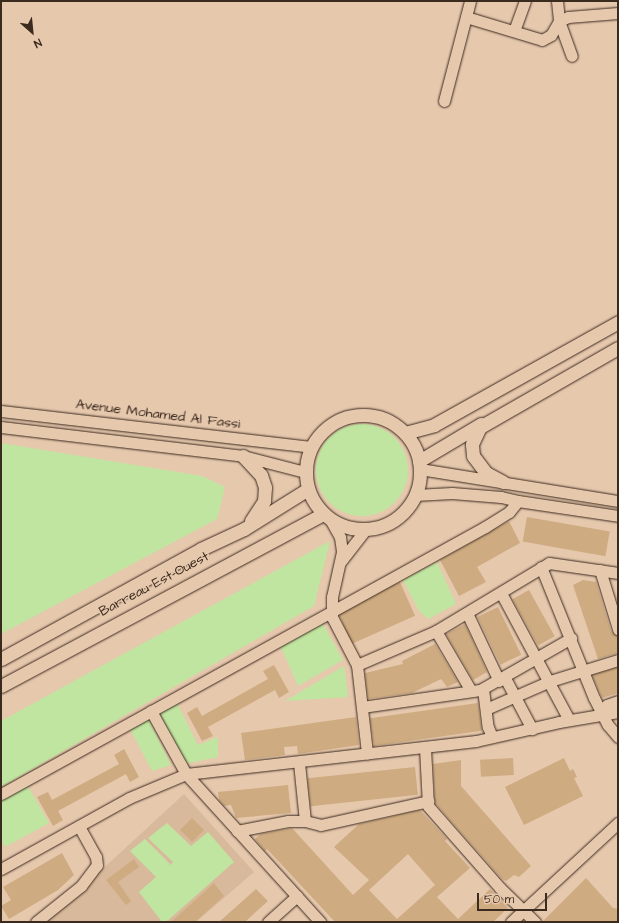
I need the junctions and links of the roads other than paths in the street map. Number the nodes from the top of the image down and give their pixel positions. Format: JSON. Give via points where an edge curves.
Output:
{"nodes":[{"id":1,"x":470,"y":1,"type":"edge"},
{"id":2,"x":525,"y":1,"type":"edge"},
{"id":3,"x":556,"y":1,"type":"edge"},
{"id":4,"x":618,"y":13,"type":"edge"},
{"id":5,"x":466,"y":18,"type":"junction"},
{"id":6,"x":559,"y":21,"type":"junction"},
{"id":7,"x":514,"y":31,"type":"junction"},
{"id":8,"x":572,"y":56,"type":"dead end"},
{"id":9,"x":444,"y":101,"type":"dead end"},
{"id":10,"x":618,"y":322,"type":"edge"},
{"id":11,"x":618,"y":348,"type":"edge"},
{"id":12,"x":1,"y":411,"type":"edge"},
{"id":13,"x":484,"y":423,"type":"junction"},
{"id":14,"x":1,"y":427,"type":"edge"},
{"id":15,"x":405,"y":434,"type":"junction"},
{"id":16,"x":311,"y":447,"type":"junction"},
{"id":17,"x":243,"y":456,"type":"junction"},
{"id":18,"x":419,"y":465,"type":"junction"},
{"id":19,"x":305,"y":472,"type":"junction"},
{"id":20,"x":503,"y":482,"type":"junction"},
{"id":21,"x":308,"y":489,"type":"junction"},
{"id":22,"x":415,"y":495,"type":"junction"},
{"id":23,"x":518,"y":501,"type":"junction"},
{"id":24,"x":618,"y":501,"type":"edge"},
{"id":25,"x":327,"y":516,"type":"junction"},
{"id":26,"x":618,"y":516,"type":"edge"},
{"id":27,"x":244,"y":529,"type":"junction"},
{"id":28,"x":366,"y":529,"type":"junction"},
{"id":29,"x":342,"y":561,"type":"junction"},
{"id":30,"x":541,"y":568,"type":"junction"},
{"id":31,"x":600,"y":570,"type":"junction"},
{"id":32,"x":618,"y":573,"type":"edge"},
{"id":33,"x":501,"y":593,"type":"junction"},
{"id":34,"x":333,"y":612,"type":"junction"},
{"id":35,"x":467,"y":613,"type":"junction"},
{"id":36,"x":618,"y":629,"type":"edge"},
{"id":37,"x":436,"y":631,"type":"junction"},
{"id":38,"x":571,"y":638,"type":"junction"},
{"id":39,"x":1,"y":659,"type":"edge"},
{"id":40,"x":538,"y":660,"type":"junction"},
{"id":41,"x":618,"y":660,"type":"edge"},
{"id":42,"x":356,"y":665,"type":"junction"},
{"id":43,"x":584,"y":670,"type":"junction"},
{"id":44,"x":502,"y":679,"type":"junction"},
{"id":45,"x":550,"y":681,"type":"junction"},
{"id":46,"x":1,"y":686,"type":"edge"},
{"id":47,"x":483,"y":689,"type":"junction"},
{"id":48,"x":471,"y":691,"type":"junction"},
{"id":49,"x":515,"y":696,"type":"junction"},
{"id":50,"x":618,"y":702,"type":"edge"},
{"id":51,"x":362,"y":707,"type":"junction"},
{"id":52,"x":486,"y":709,"type":"junction"},
{"id":53,"x":151,"y":711,"type":"junction"},
{"id":54,"x":618,"y":712,"type":"edge"},
{"id":55,"x":601,"y":714,"type":"junction"},
{"id":56,"x":569,"y":720,"type":"junction"},
{"id":57,"x":532,"y":729,"type":"junction"},
{"id":58,"x":492,"y":737,"type":"junction"},
{"id":59,"x":618,"y":737,"type":"edge"},
{"id":60,"x":425,"y":748,"type":"junction"},
{"id":61,"x":367,"y":753,"type":"junction"},
{"id":62,"x":299,"y":763,"type":"junction"},
{"id":63,"x":186,"y":774,"type":"junction"},
{"id":64,"x":1,"y":794,"type":"edge"},
{"id":65,"x":428,"y":801,"type":"junction"},
{"id":66,"x":305,"y":821,"type":"junction"},
{"id":67,"x":618,"y":823,"type":"edge"},
{"id":68,"x":79,"y":826,"type":"junction"},
{"id":69,"x":237,"y":831,"type":"junction"},
{"id":70,"x":1,"y":870,"type":"edge"},
{"id":71,"x":297,"y":896,"type":"junction"},
{"id":72,"x":524,"y":910,"type":"junction"},
{"id":73,"x":36,"y":922,"type":"edge"},
{"id":74,"x":268,"y":922,"type":"edge"},
{"id":75,"x":320,"y":922,"type":"edge"},
{"id":76,"x":511,"y":922,"type":"edge"},
{"id":77,"x":535,"y":922,"type":"edge"}],
"edges":[{"from":1,"to":5,"type":"street"},
{"from":2,"to":7,"type":"street"},
{"from":3,"to":6,"type":"street"},
{"from":4,"to":6,"type":"street","via":[[586,14]]},
{"from":5,"to":7,"type":"street"},
{"from":5,"to":9,"type":"street"},
{"from":6,"to":7,"type":"street","via":[[551,35],[542,40]]},
{"from":6,"to":8,"type":"street"},
{"from":10,"to":15,"type":"main road","via":[[434,424]]},
{"from":11,"to":13,"type":"main road"},
{"from":12,"to":16,"type":"street","name":"Avenue Mohamed Al Fassi"},
{"from":13,"to":18,"type":"main road"},
{"from":13,"to":20,"type":"main road","via":[[474,439],[473,456],[486,473]]},
{"from":14,"to":17,"type":"street"},
{"from":15,"to":16,"type":"main road","via":[[380,418],[350,416],[324,430]]},
{"from":15,"to":18,"type":"main road"},
{"from":16,"to":19,"type":"main road"},
{"from":17,"to":19,"type":"street"},
{"from":17,"to":27,"type":"main road","via":[[261,475],[266,490],[262,506]]},
{"from":18,"to":20,"type":"street"},
{"from":18,"to":22,"type":"main road"},
{"from":19,"to":21,"type":"main road"},
{"from":20,"to":24,"type":"street"},
{"from":21,"to":25,"type":"main road"},
{"from":21,"to":27,"type":"main road","name":"Barreau Est-Ouest"},
{"from":22,"to":23,"type":"street","via":[[471,494]]},
{"from":22,"to":28,"type":"main road","via":[[399,516],[383,525]]},
{"from":23,"to":26,"type":"street"},
{"from":23,"to":34,"type":"street","via":[[509,512],[485,528]]},
{"from":25,"to":28,"type":"main road","via":[[347,527]]},
{"from":25,"to":29,"type":"street","via":[[340,537]]},
{"from":25,"to":46,"type":"main road","name":"Barreau Est-Ouest"},
{"from":27,"to":39,"type":"main road","name":"Barreau Est-Ouest","via":[[201,549]]},
{"from":28,"to":29,"type":"street"},
{"from":29,"to":34,"type":"street","via":[[332,597]]},
{"from":30,"to":31,"type":"street","via":[[553,562]]},
{"from":30,"to":33,"type":"street"},
{"from":30,"to":38,"type":"street"},
{"from":31,"to":32,"type":"street"},
{"from":31,"to":36,"type":"street"},
{"from":33,"to":35,"type":"street"},
{"from":33,"to":40,"type":"street"},
{"from":34,"to":42,"type":"street","via":[[336,627]]},
{"from":34,"to":53,"type":"street"},
{"from":35,"to":37,"type":"street"},
{"from":35,"to":44,"type":"street"},
{"from":37,"to":42,"type":"street"},
{"from":37,"to":48,"type":"street"},
{"from":38,"to":40,"type":"street"},
{"from":38,"to":43,"type":"street"},
{"from":40,"to":44,"type":"street"},
{"from":40,"to":45,"type":"street"},
{"from":41,"to":43,"type":"street"},
{"from":42,"to":51,"type":"street"},
{"from":43,"to":45,"type":"street"},
{"from":43,"to":55,"type":"street"},
{"from":44,"to":47,"type":"street"},
{"from":44,"to":49,"type":"street"},
{"from":45,"to":49,"type":"street"},
{"from":45,"to":56,"type":"street"},
{"from":47,"to":48,"type":"street"},
{"from":47,"to":52,"type":"street"},
{"from":48,"to":51,"type":"street"},
{"from":49,"to":52,"type":"street"},
{"from":49,"to":57,"type":"street"},
{"from":50,"to":55,"type":"street","via":[[607,705]]},
{"from":51,"to":61,"type":"street"},
{"from":52,"to":58,"type":"street"},
{"from":53,"to":63,"type":"street"},
{"from":53,"to":64,"type":"street"},
{"from":54,"to":55,"type":"street"},
{"from":55,"to":56,"type":"street"},
{"from":55,"to":59,"type":"street"},
{"from":56,"to":57,"type":"street"},
{"from":57,"to":58,"type":"street"},
{"from":58,"to":60,"type":"street"},
{"from":60,"to":61,"type":"street"},
{"from":60,"to":65,"type":"street"},
{"from":61,"to":62,"type":"street"},
{"from":62,"to":63,"type":"street"},
{"from":62,"to":66,"type":"street"},
{"from":63,"to":68,"type":"street","via":[[129,798]]},
{"from":63,"to":69,"type":"street"},
{"from":65,"to":66,"type":"street","via":[[321,825]]},
{"from":65,"to":72,"type":"street","via":[[428,806],[434,814],[500,888]]},
{"from":66,"to":69,"type":"street","via":[[270,823]]},
{"from":67,"to":72,"type":"street"},
{"from":68,"to":70,"type":"street"},
{"from":68,"to":73,"type":"street","via":[[96,857],[96,865],[81,886]]},
{"from":69,"to":71,"type":"street"},
{"from":71,"to":74,"type":"street"},
{"from":71,"to":75,"type":"street"},
{"from":72,"to":76,"type":"street"},
{"from":72,"to":77,"type":"street"}]}
